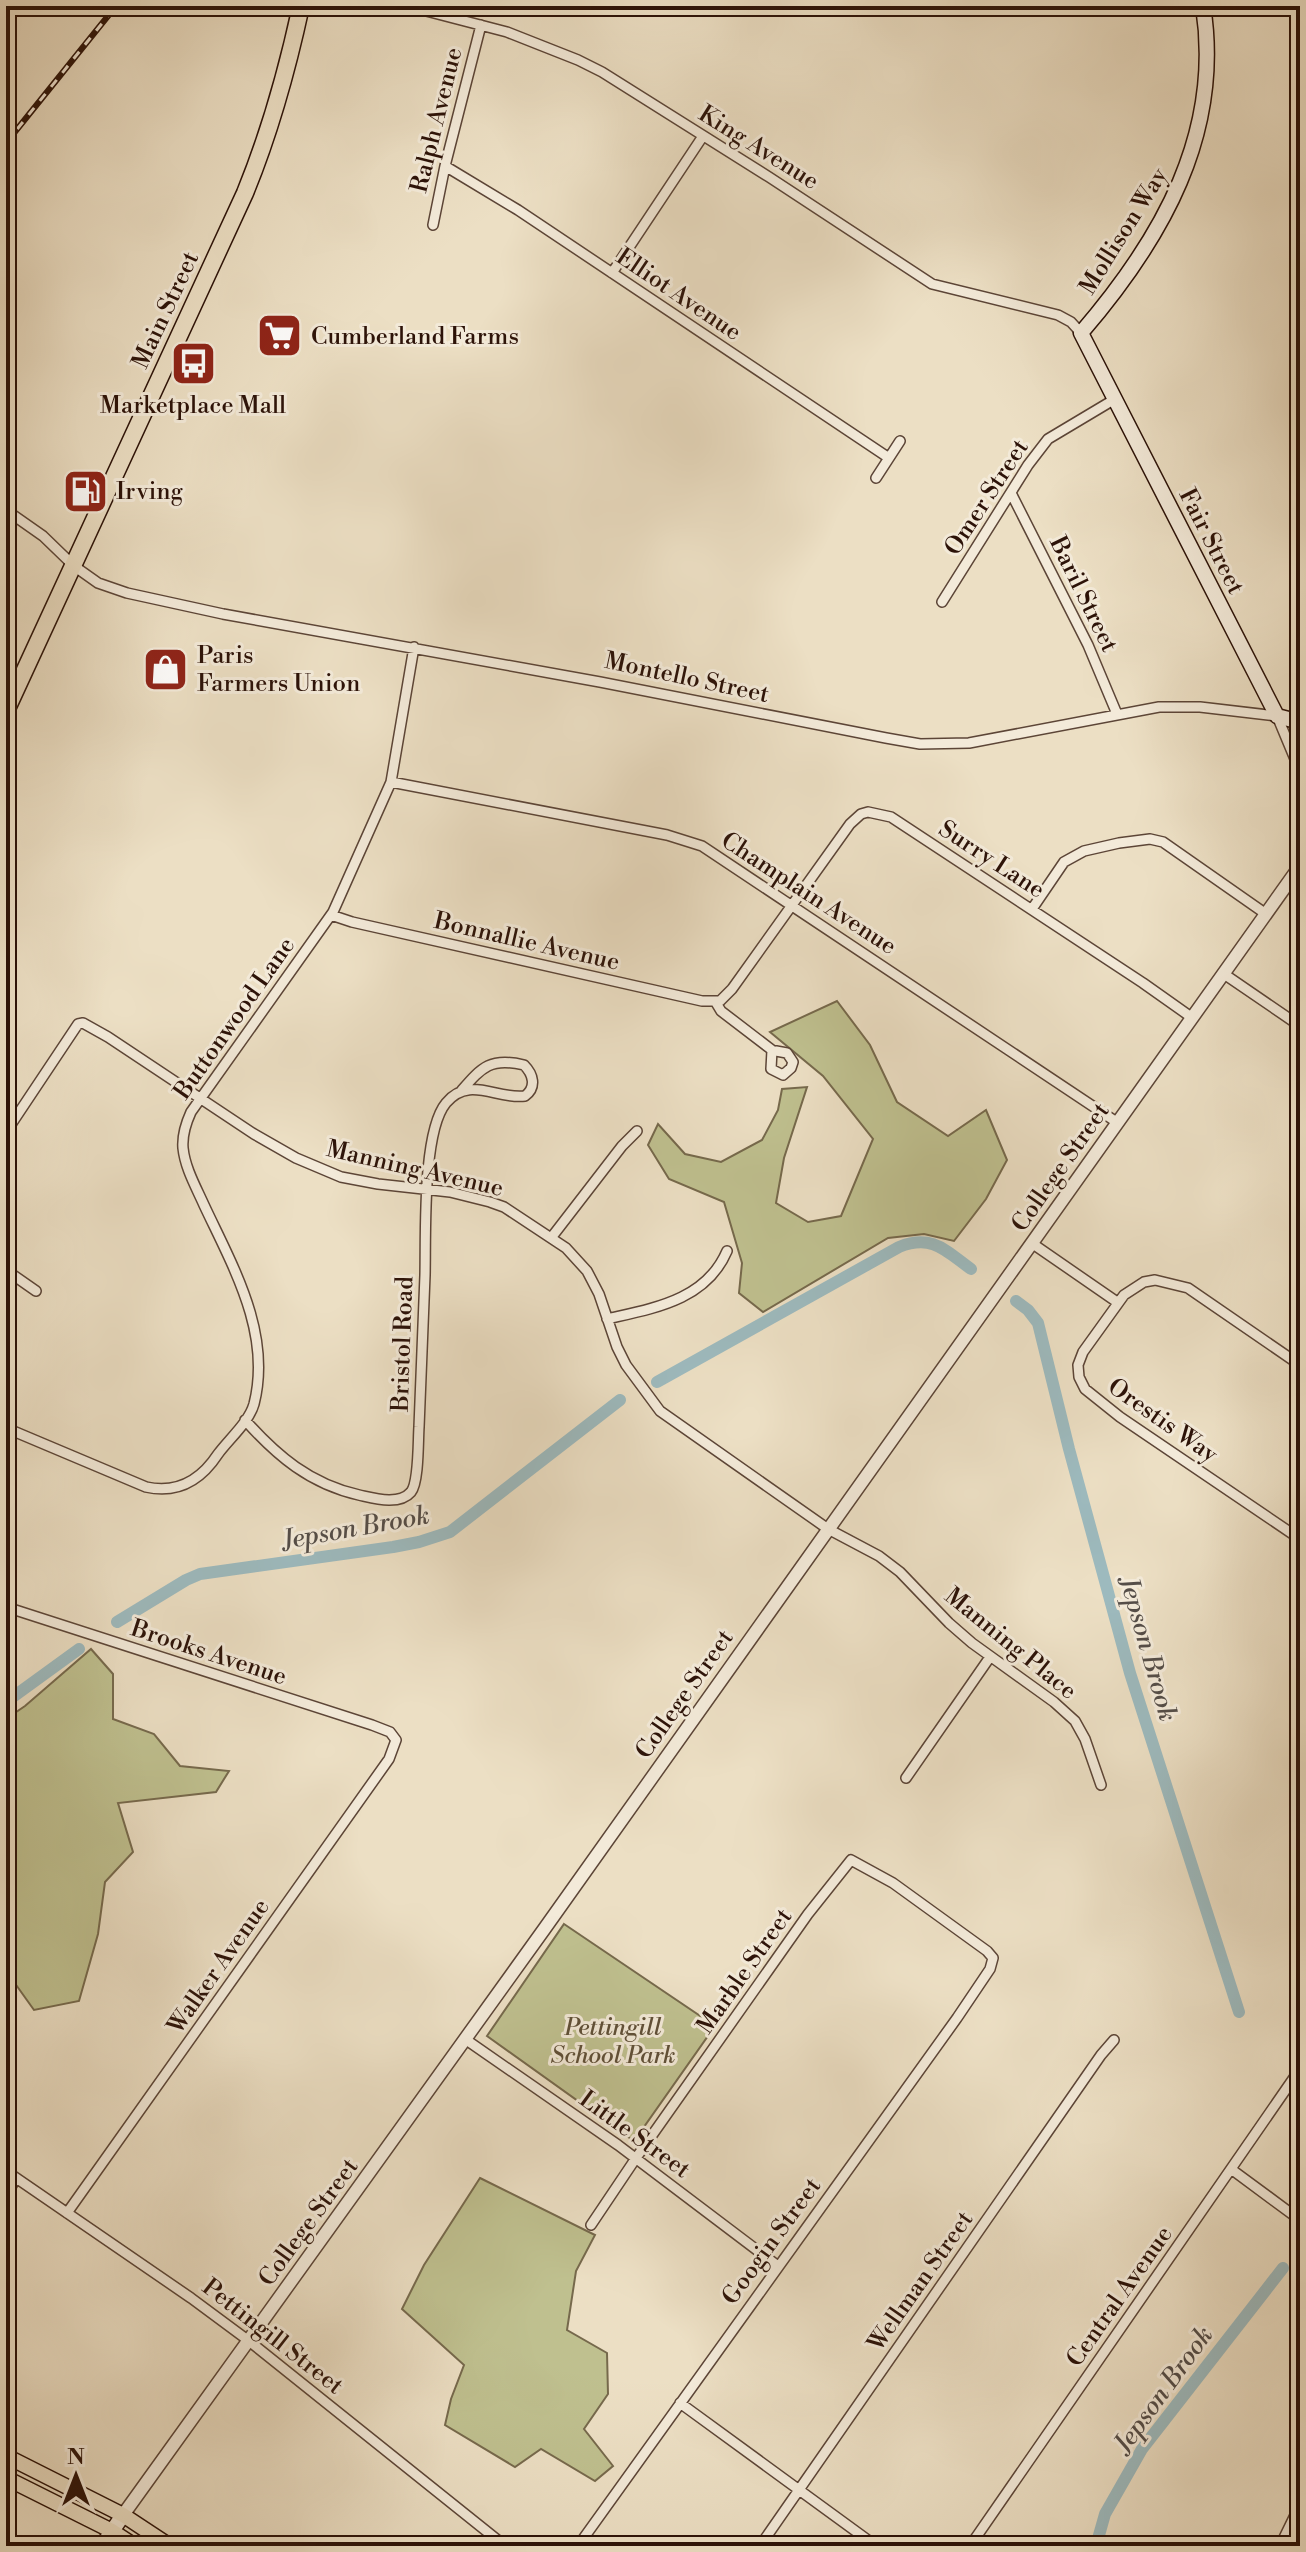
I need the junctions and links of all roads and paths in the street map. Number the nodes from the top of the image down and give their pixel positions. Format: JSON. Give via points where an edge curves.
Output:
{"nodes":[{"id":1,"x":301,"y":6,"type":"edge"},
{"id":2,"x":407,"y":6,"type":"edge"},
{"id":3,"x":1203,"y":6,"type":"edge"},
{"id":4,"x":481,"y":25,"type":"junction"},
{"id":5,"x":703,"y":136,"type":"junction"},
{"id":6,"x":445,"y":166,"type":"junction"},
{"id":7,"x":433,"y":225,"type":"dead end"},
{"id":8,"x":612,"y":273,"type":"junction"},
{"id":9,"x":1081,"y":333,"type":"junction"},
{"id":10,"x":1115,"y":399,"type":"junction"},
{"id":11,"x":900,"y":441,"type":"dead end"},
{"id":12,"x":889,"y":458,"type":"junction"},
{"id":13,"x":876,"y":478,"type":"dead end"},
{"id":14,"x":1011,"y":493,"type":"junction"},
{"id":15,"x":6,"y":510,"type":"edge"},
{"id":16,"x":74,"y":566,"type":"junction"},
{"id":17,"x":942,"y":602,"type":"dead end"},
{"id":18,"x":414,"y":647,"type":"junction"},
{"id":19,"x":6,"y":711,"type":"edge"},
{"id":20,"x":1117,"y":714,"type":"junction"},
{"id":21,"x":1277,"y":716,"type":"junction"},
{"id":22,"x":1300,"y":722,"type":"edge"},
{"id":23,"x":1300,"y":771,"type":"edge"},
{"id":24,"x":391,"y":782,"type":"junction"},
{"id":25,"x":1300,"y":866,"type":"edge"},
{"id":26,"x":792,"y":905,"type":"junction"},
{"id":27,"x":1032,"y":909,"type":"junction"},
{"id":28,"x":1266,"y":914,"type":"junction"},
{"id":29,"x":331,"y":915,"type":"junction"},
{"id":30,"x":1224,"y":974,"type":"junction"},
{"id":31,"x":715,"y":1001,"type":"junction"},
{"id":32,"x":1191,"y":1017,"type":"junction"},
{"id":33,"x":1300,"y":1026,"type":"edge"},
{"id":34,"x":776,"y":1051,"type":"dead end"},
{"id":35,"x":462,"y":1090,"type":"junction"},
{"id":36,"x":200,"y":1098,"type":"junction"},
{"id":37,"x":1118,"y":1123,"type":"junction"},
{"id":38,"x":637,"y":1131,"type":"dead end"},
{"id":39,"x":6,"y":1132,"type":"edge"},
{"id":40,"x":427,"y":1190,"type":"junction"},
{"id":41,"x":551,"y":1238,"type":"junction"},
{"id":42,"x":1033,"y":1244,"type":"junction"},
{"id":43,"x":727,"y":1251,"type":"dead end"},
{"id":44,"x":6,"y":1270,"type":"edge"},
{"id":45,"x":36,"y":1291,"type":"dead end"},
{"id":46,"x":1117,"y":1302,"type":"junction"},
{"id":47,"x":607,"y":1319,"type":"junction"},
{"id":48,"x":1300,"y":1365,"type":"edge"},
{"id":49,"x":245,"y":1420,"type":"junction"},
{"id":50,"x":6,"y":1428,"type":"edge"},
{"id":51,"x":828,"y":1529,"type":"junction"},
{"id":52,"x":1300,"y":1539,"type":"edge"},
{"id":53,"x":6,"y":1607,"type":"edge"},
{"id":54,"x":990,"y":1657,"type":"junction"},
{"id":55,"x":396,"y":1740,"type":"joint"},
{"id":56,"x":906,"y":1778,"type":"dead end"},
{"id":57,"x":1101,"y":1785,"type":"dead end"},
{"id":58,"x":993,"y":1958,"type":"joint"},
{"id":59,"x":465,"y":2039,"type":"junction"},
{"id":60,"x":1114,"y":2040,"type":"dead end"},
{"id":61,"x":1300,"y":2069,"type":"edge"},
{"id":62,"x":636,"y":2158,"type":"junction"},
{"id":63,"x":1231,"y":2169,"type":"junction"},
{"id":64,"x":6,"y":2171,"type":"edge"},
{"id":65,"x":16,"y":2178,"type":"junction"},
{"id":66,"x":6,"y":2196,"type":"edge"},
{"id":67,"x":67,"y":2213,"type":"junction"},
{"id":68,"x":1300,"y":2220,"type":"edge"},
{"id":69,"x":591,"y":2225,"type":"dead end"},
{"id":70,"x":778,"y":2266,"type":"junction"},
{"id":71,"x":249,"y":2341,"type":"junction"},
{"id":72,"x":680,"y":2403,"type":"junction"},
{"id":73,"x":6,"y":2456,"type":"edge"},
{"id":74,"x":6,"y":2478,"type":"edge"},
{"id":75,"x":798,"y":2489,"type":"junction"},
{"id":76,"x":1300,"y":2505,"type":"edge"},
{"id":77,"x":123,"y":2515,"type":"junction"},
{"id":78,"x":112,"y":2531,"type":"junction"},
{"id":79,"x":1300,"y":2536,"type":"edge"},
{"id":80,"x":102,"y":2546,"type":"edge"},
{"id":81,"x":135,"y":2546,"type":"edge"},
{"id":82,"x":170,"y":2546,"type":"edge"},
{"id":83,"x":505,"y":2546,"type":"edge"},
{"id":84,"x":578,"y":2546,"type":"edge"},
{"id":85,"x":760,"y":2546,"type":"edge"},
{"id":86,"x":876,"y":2546,"type":"edge"},
{"id":87,"x":970,"y":2546,"type":"edge"},
{"id":88,"x":1280,"y":2546,"type":"edge"},
{"id":89,"x":1286,"y":2546,"type":"edge"}],
"edges":[{"from":1,"to":16,"type":"highway","name":"Main Street","via":[[271,128],[251,178]]},
{"from":2,"to":4,"type":"street","name":"King Avenue"},
{"from":3,"to":9,"type":"main road","name":"Mollison Way","via":[[1206,83],[1190,161],[1156,229]]},
{"from":4,"to":5,"type":"street","name":"King Avenue","via":[[578,60]]},
{"from":4,"to":6,"type":"street","name":"Ralph Avenue"},
{"from":5,"to":8,"type":"street"},
{"from":5,"to":9,"type":"street","name":"King Avenue","via":[[932,284],[1058,315]]},
{"from":6,"to":7,"type":"street","name":"Ralph Avenue"},
{"from":6,"to":8,"type":"street","name":"Elliot Avenue"},
{"from":8,"to":12,"type":"street","name":"Elliot Avenue"},
{"from":9,"to":10,"type":"main road","name":"Fair Street"},
{"from":10,"to":14,"type":"street","name":"Omer Street","via":[[1055,432]]},
{"from":10,"to":21,"type":"main road","name":"Fair Street"},
{"from":11,"to":12,"type":"street"},
{"from":12,"to":13,"type":"street"},
{"from":14,"to":17,"type":"street","name":"Omer Street"},
{"from":14,"to":20,"type":"street","name":"Baril Street"},
{"from":15,"to":16,"type":"street","name":"Montello Street"},
{"from":16,"to":18,"type":"street","name":"Montello Street","via":[[98,583],[127,593]]},
{"from":16,"to":19,"type":"highway","name":"Main Street"},
{"from":18,"to":20,"type":"street","name":"Montello Street","via":[[920,744],[969,743]]},
{"from":18,"to":24,"type":"street","name":"Buttonwood Lane"},
{"from":20,"to":21,"type":"street","name":"Montello Street","via":[[1200,707]]},
{"from":21,"to":22,"type":"main road","name":"Montello Street"},
{"from":21,"to":23,"type":"street","name":"Fair Street"},
{"from":24,"to":26,"type":"street","name":"Champlain Avenue","via":[[689,841]]},
{"from":24,"to":29,"type":"street","name":"Buttonwood Lane"},
{"from":25,"to":28,"type":"street","name":"College Street"},
{"from":26,"to":27,"type":"street","name":"Surry Lane","via":[[850,824],[868,812],[891,817]]},
{"from":26,"to":31,"type":"street","name":"Surry Lane","via":[[732,989]]},
{"from":26,"to":37,"type":"street","name":"Champlain Avenue"},
{"from":27,"to":28,"type":"street","via":[[1071,857],[1150,839],[1176,849]]},
{"from":27,"to":32,"type":"street","name":"Surry Lane"},
{"from":28,"to":30,"type":"street","name":"College Street"},
{"from":29,"to":31,"type":"street","name":"Bonnallie Avenue"},
{"from":29,"to":36,"type":"street","name":"Buttonwood Lane"},
{"from":30,"to":32,"type":"street","name":"College Street"},
{"from":30,"to":33,"type":"street"},
{"from":31,"to":34,"type":"street","via":[[772,1050],[771,1069],[783,1075],[793,1062],[787,1053]]},
{"from":32,"to":37,"type":"street","name":"College Street"},
{"from":35,"to":35,"type":"street","name":"Bristol Road","via":[[525,1096],[532,1079],[524,1065],[490,1063]]},
{"from":35,"to":40,"type":"street","name":"Bristol Road","via":[[438,1118]]},
{"from":36,"to":39,"type":"street","name":"Manning Avenue","via":[[80,1023]]},
{"from":36,"to":40,"type":"street","name":"Manning Avenue","via":[[318,1168],[365,1182]]},
{"from":36,"to":49,"type":"street","name":"Buttonwood Lane","via":[[187,1122],[183,1149],[252,1318],[257,1366],[253,1406]]},
{"from":37,"to":42,"type":"street","name":"College Street"},
{"from":38,"to":41,"type":"street"},
{"from":40,"to":41,"type":"street","name":"Manning Avenue","via":[[504,1207]]},
{"from":40,"to":49,"type":"street","name":"Bristol Road","via":[[418,1436],[414,1484],[406,1496],[386,1499],[331,1486],[279,1456]]},
{"from":41,"to":47,"type":"street","name":"Manning Avenue","via":[[587,1271]]},
{"from":42,"to":46,"type":"street"},
{"from":42,"to":51,"type":"street","name":"College Street"},
{"from":43,"to":47,"type":"street","via":[[714,1274],[680,1300]]},
{"from":44,"to":45,"type":"street"},
{"from":46,"to":48,"type":"street","via":[[1144,1282],[1181,1285]]},
{"from":46,"to":52,"type":"street","name":"Orestis Way","via":[[1078,1365],[1085,1389]]},
{"from":47,"to":51,"type":"street","name":"Manning Avenue","via":[[626,1365],[660,1411]]},
{"from":49,"to":50,"type":"street","via":[[204,1474],[162,1490]]},
{"from":51,"to":54,"type":"street","name":"Manning Place","via":[[900,1572]]},
{"from":51,"to":59,"type":"street","name":"College Street"},
{"from":53,"to":55,"type":"street","name":"Brooks Avenue","via":[[372,1725]]},
{"from":54,"to":56,"type":"street"},
{"from":54,"to":57,"type":"street","name":"Manning Place","via":[[1075,1721]]},
{"from":55,"to":67,"type":"street","name":"Walker Avenue","via":[[389,1759]]},
{"from":58,"to":62,"type":"street","name":"Marble Street","via":[[893,1883],[851,1860]]},
{"from":58,"to":70,"type":"street","name":"Googin Street","via":[[957,2018]]},
{"from":59,"to":62,"type":"street","name":"Little Street"},
{"from":59,"to":71,"type":"street","name":"College Street"},
{"from":60,"to":75,"type":"street","name":"Wellman Street"},
{"from":61,"to":63,"type":"street","name":"Central Avenue"},
{"from":62,"to":69,"type":"street","name":"Marble Street"},
{"from":62,"to":70,"type":"street","name":"Little Street"},
{"from":63,"to":68,"type":"street"},
{"from":63,"to":87,"type":"street","name":"Central Avenue"},
{"from":64,"to":65,"type":"street","name":"Pettingill Street"},
{"from":65,"to":66,"type":"street"},
{"from":65,"to":67,"type":"street","name":"Pettingill Street"},
{"from":67,"to":71,"type":"street","name":"Pettingill Street"},
{"from":70,"to":72,"type":"street","name":"Googin Street"},
{"from":71,"to":77,"type":"street","name":"College Street"},
{"from":71,"to":83,"type":"street","name":"Pettingill Street"},
{"from":72,"to":75,"type":"street"},
{"from":72,"to":84,"type":"street","name":"Googin Street"},
{"from":73,"to":77,"type":"main road"},
{"from":74,"to":78,"type":"main road"},
{"from":75,"to":85,"type":"street","name":"Wellman Street"},
{"from":75,"to":86,"type":"street"},
{"from":76,"to":88,"type":"street"},
{"from":77,"to":78,"type":"main road","name":"College Street"},
{"from":77,"to":82,"type":"main road"},
{"from":78,"to":80,"type":"main road","name":"College Street"},
{"from":78,"to":81,"type":"main road"},
{"from":79,"to":89,"type":"street"}]}
